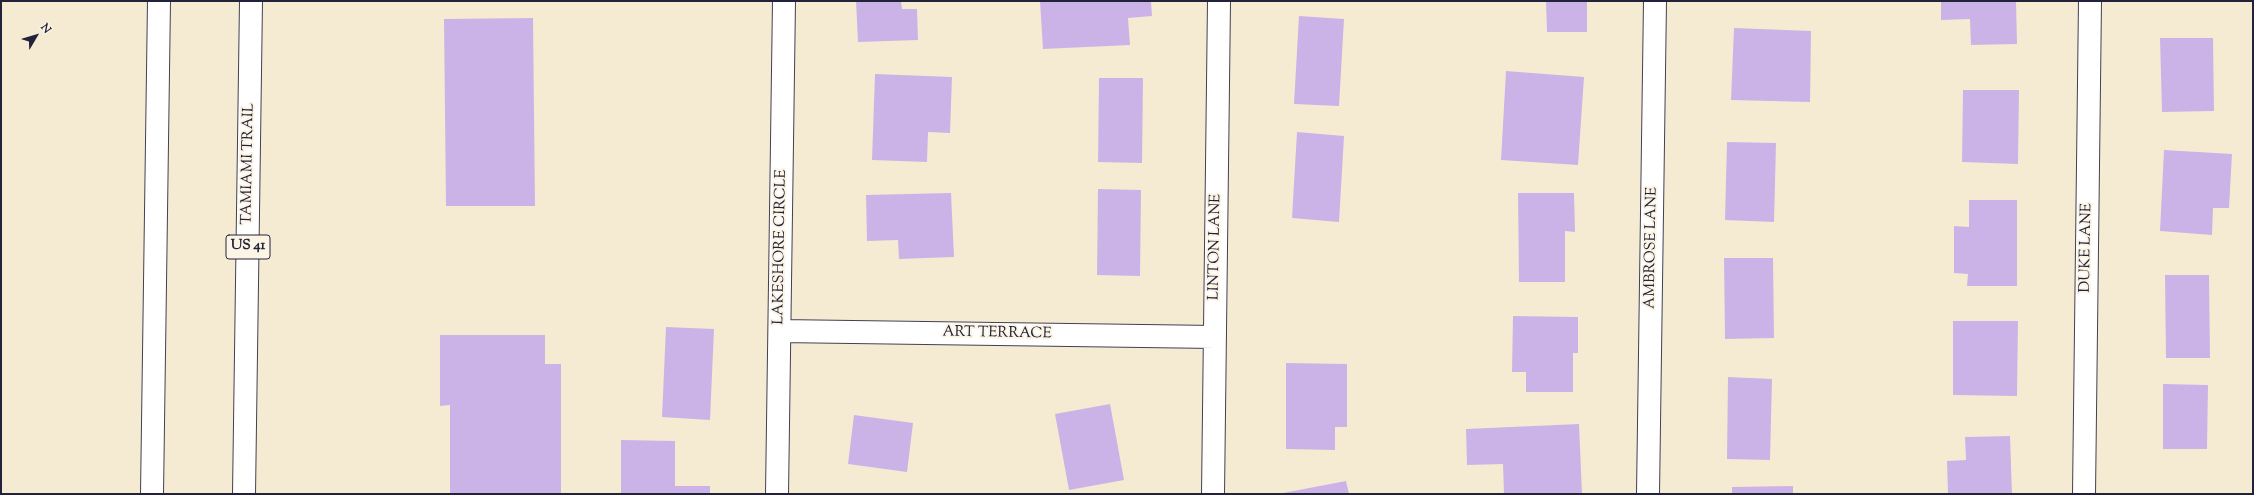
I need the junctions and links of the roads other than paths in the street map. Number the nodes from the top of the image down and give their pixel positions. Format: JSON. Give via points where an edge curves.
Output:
{"nodes":[{"id":1,"x":159,"y":1,"type":"edge"},
{"id":2,"x":251,"y":1,"type":"edge"},
{"id":3,"x":784,"y":1,"type":"edge"},
{"id":4,"x":1219,"y":1,"type":"edge"},
{"id":5,"x":1655,"y":1,"type":"edge"},
{"id":6,"x":2090,"y":1,"type":"edge"},
{"id":7,"x":780,"y":331,"type":"junction"},
{"id":8,"x":1215,"y":337,"type":"junction"},
{"id":9,"x":152,"y":494,"type":"edge"},
{"id":10,"x":244,"y":494,"type":"edge"},
{"id":11,"x":777,"y":494,"type":"edge"},
{"id":12,"x":1212,"y":494,"type":"edge"},
{"id":13,"x":1648,"y":494,"type":"edge"},
{"id":14,"x":2084,"y":494,"type":"edge"}],
"edges":[{"from":1,"to":9,"type":"street"},
{"from":2,"to":10,"type":"street","name":"TAMIAMI TRAIL","number":"US 41"},
{"from":3,"to":7,"type":"street","name":"LAKESHORE CIRCLE"},
{"from":4,"to":8,"type":"street","name":"LINTON LANE"},
{"from":5,"to":13,"type":"street","name":"AMBROSE LANE"},
{"from":6,"to":14,"type":"street","name":"DUKE LANE"},
{"from":7,"to":8,"type":"street","name":"ART TERRACE"},
{"from":7,"to":11,"type":"street","name":"LAKESHORE CIRCLE"},
{"from":8,"to":12,"type":"street","name":"LINTON LANE"}]}
